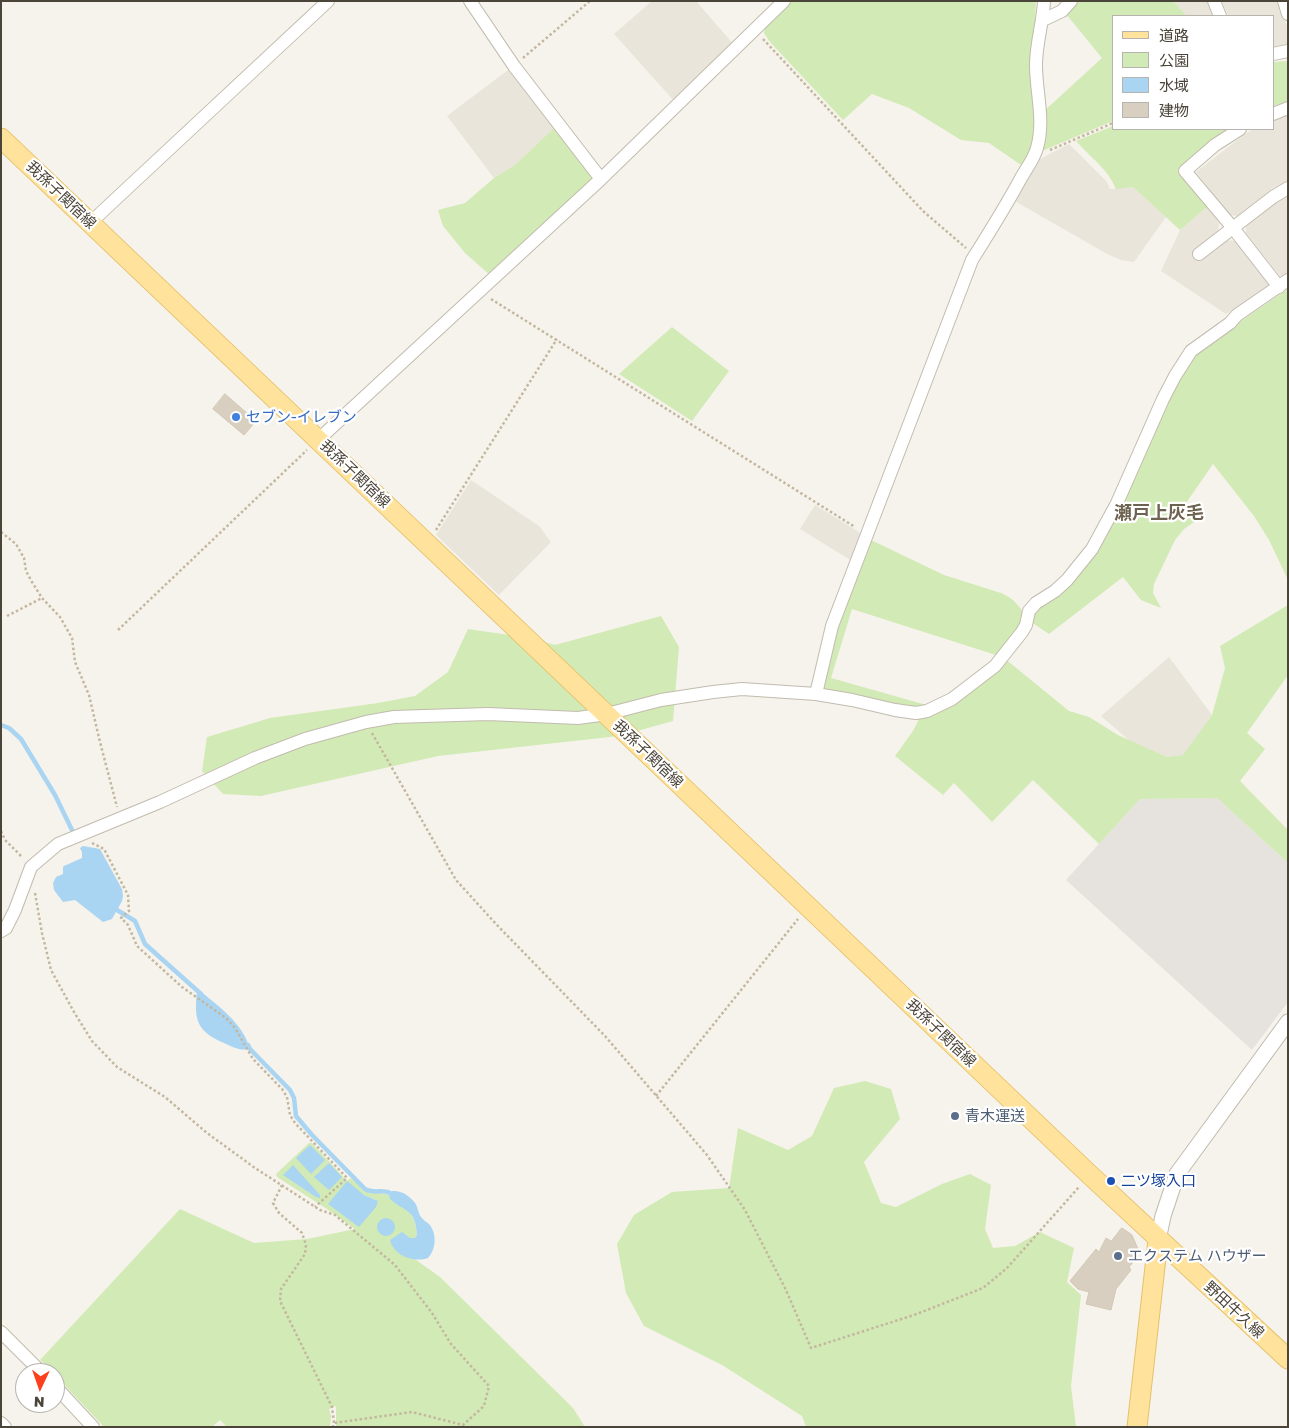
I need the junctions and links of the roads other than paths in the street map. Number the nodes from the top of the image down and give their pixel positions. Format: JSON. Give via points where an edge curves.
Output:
{"nodes":[{"id":1,"x":328,"y":1,"type":"edge"},
{"id":2,"x":470,"y":1,"type":"edge"},
{"id":3,"x":784,"y":1,"type":"edge"},
{"id":4,"x":1044,"y":1,"type":"edge"},
{"id":5,"x":1071,"y":1,"type":"edge"},
{"id":6,"x":1214,"y":1,"type":"edge"},
{"id":7,"x":1284,"y":1,"type":"edge"},
{"id":8,"x":1288,"y":14,"type":"edge"},
{"id":9,"x":1220,"y":15,"type":"edge"},
{"id":10,"x":1043,"y":20,"type":"junction"},
{"id":11,"x":1288,"y":51,"type":"edge"},
{"id":12,"x":1274,"y":54,"type":"edge"},
{"id":13,"x":1288,"y":108,"type":"edge"},
{"id":14,"x":1274,"y":114,"type":"edge"},
{"id":15,"x":1238,"y":130,"type":"edge"},
{"id":16,"x":1,"y":138,"type":"edge"},
{"id":17,"x":600,"y":179,"type":"junction"},
{"id":18,"x":1288,"y":188,"type":"edge"},
{"id":19,"x":90,"y":223,"type":"junction"},
{"id":20,"x":1233,"y":228,"type":"junction"},
{"id":21,"x":1199,"y":254,"type":"dead end"},
{"id":22,"x":1283,"y":284,"type":"edge"},
{"id":23,"x":319,"y":439,"type":"junction"},
{"id":24,"x":816,"y":694,"type":"junction"},
{"id":25,"x":607,"y":714,"type":"junction"},
{"id":26,"x":1,"y":931,"type":"edge"},
{"id":27,"x":1288,"y":1022,"type":"edge"},
{"id":28,"x":1158,"y":1240,"type":"junction"},
{"id":29,"x":4,"y":1340,"type":"edge"},
{"id":30,"x":1288,"y":1359,"type":"edge"},
{"id":31,"x":30,"y":1363,"type":"edge"},
{"id":32,"x":65,"y":1397,"type":"edge"},
{"id":33,"x":1,"y":1423,"type":"edge"},
{"id":34,"x":6,"y":1427,"type":"edge"},
{"id":35,"x":93,"y":1427,"type":"edge"},
{"id":36,"x":1137,"y":1427,"type":"edge"}],
"edges":[{"from":1,"to":19,"type":"street"},
{"from":2,"to":17,"type":"street","via":[[514,66]]},
{"from":3,"to":17,"type":"street"},
{"from":4,"to":10,"type":"street"},
{"from":5,"to":10,"type":"street","via":[[1062,11]]},
{"from":6,"to":9,"type":"street"},
{"from":7,"to":8,"type":"street"},
{"from":10,"to":24,"type":"street","via":[[1037,41],[1040,117],[1037,149],[974,256],[832,626]]},
{"from":11,"to":12,"type":"street"},
{"from":13,"to":14,"type":"street"},
{"from":15,"to":20,"type":"street","via":[[1185,171]]},
{"from":16,"to":19,"type":"main road","name":"我孫子関宿線"},
{"from":17,"to":23,"type":"street"},
{"from":18,"to":20,"type":"street","via":[[1272,196]]},
{"from":19,"to":23,"type":"main road","name":"我孫子関宿線"},
{"from":20,"to":21,"type":"street"},
{"from":20,"to":22,"type":"street"},
{"from":22,"to":24,"type":"street","via":[[1191,351],[1167,391],[1117,503],[1092,549],[1067,580],[1029,611],[1022,632],[995,666],[952,699],[927,712],[895,710]]},
{"from":23,"to":25,"type":"main road","name":"我孫子関宿線"},
{"from":24,"to":25,"type":"street","via":[[742,689],[661,700]]},
{"from":25,"to":26,"type":"street","via":[[578,718],[488,714],[394,717],[305,739],[58,844],[31,867],[16,910]]},
{"from":25,"to":28,"type":"main road","name":"我孫子関宿線"},
{"from":27,"to":28,"type":"street","via":[[1177,1174]]},
{"from":28,"to":30,"type":"main road","name":"野田牛久線"},
{"from":28,"to":36,"type":"main road"},
{"from":29,"to":31,"type":"street"},
{"from":32,"to":35,"type":"street"},
{"from":33,"to":34,"type":"street"}]}
